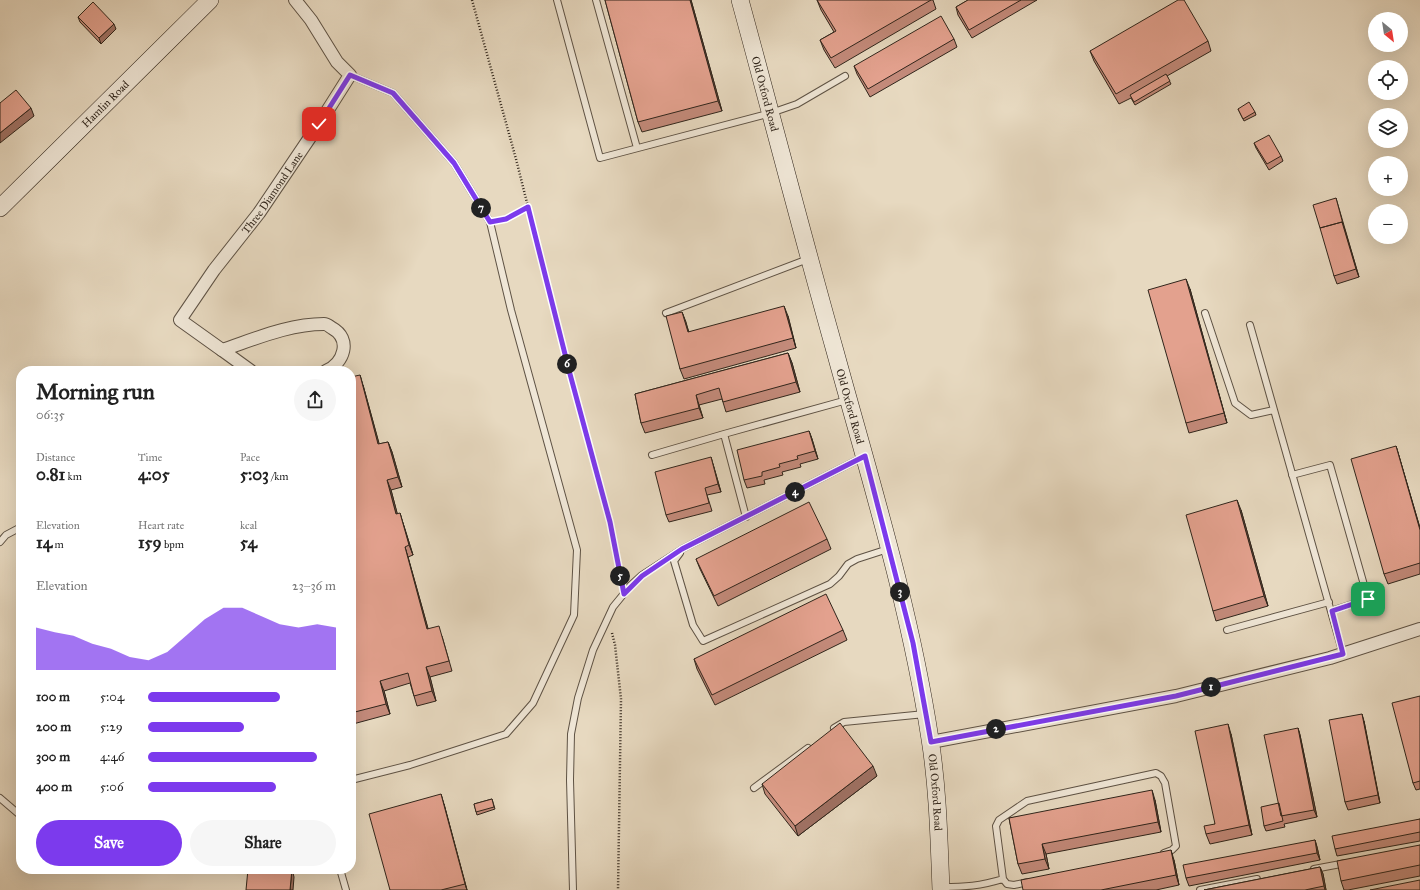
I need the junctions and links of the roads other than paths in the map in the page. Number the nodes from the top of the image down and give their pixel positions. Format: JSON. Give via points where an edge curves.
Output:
{"nodes":[{"id":1,"x":210,"y":0,"type":"edge"},
{"id":2,"x":296,"y":0,"type":"edge"},
{"id":3,"x":558,"y":0,"type":"edge"},
{"id":4,"x":596,"y":0,"type":"edge"},
{"id":5,"x":740,"y":0,"type":"edge"},
{"id":6,"x":350,"y":75,"type":"junction"},
{"id":7,"x":845,"y":76,"type":"dead end"},
{"id":8,"x":771,"y":112,"type":"junction"},
{"id":9,"x":637,"y":148,"type":"junction"},
{"id":10,"x":0,"y":208,"type":"edge"},
{"id":11,"x":810,"y":258,"type":"junction"},
{"id":12,"x":666,"y":313,"type":"dead end"},
{"id":13,"x":1205,"y":313,"type":"dead end"},
{"id":14,"x":1250,"y":325,"type":"dead end"},
{"id":15,"x":222,"y":350,"type":"junction"},
{"id":16,"x":243,"y":366,"type":"edge"},
{"id":17,"x":333,"y":366,"type":"edge"},
{"id":18,"x":849,"y":399,"type":"junction"},
{"id":19,"x":1274,"y":410,"type":"junction"},
{"id":20,"x":724,"y":434,"type":"junction"},
{"id":21,"x":652,"y":455,"type":"dead end"},
{"id":22,"x":865,"y":456,"type":"junction"},
{"id":23,"x":1292,"y":475,"type":"junction"},
{"id":24,"x":746,"y":517,"type":"junction"},
{"id":25,"x":16,"y":529,"type":"edge"},
{"id":26,"x":0,"y":542,"type":"edge"},
{"id":27,"x":682,"y":549,"type":"junction"},
{"id":28,"x":890,"y":549,"type":"junction"},
{"id":29,"x":1329,"y":602,"type":"junction"},
{"id":30,"x":1332,"y":611,"type":"junction"},
{"id":31,"x":1420,"y":629,"type":"edge"},
{"id":32,"x":1227,"y":630,"type":"dead end"},
{"id":33,"x":1343,"y":654,"type":"junction"},
{"id":34,"x":926,"y":714,"type":"junction"},
{"id":35,"x":831,"y":731,"type":"edge"},
{"id":36,"x":931,"y":742,"type":"junction"},
{"id":37,"x":812,"y":746,"type":"edge"},
{"id":38,"x":356,"y":779,"type":"edge"},
{"id":39,"x":754,"y":788,"type":"dead end"},
{"id":40,"x":0,"y":798,"type":"edge"},
{"id":41,"x":16,"y":812,"type":"edge"},
{"id":42,"x":1159,"y":854,"type":"edge"},
{"id":43,"x":1353,"y":862,"type":"edge"},
{"id":44,"x":1308,"y":870,"type":"edge"},
{"id":45,"x":341,"y":874,"type":"edge"},
{"id":46,"x":1003,"y":879,"type":"junction"},
{"id":47,"x":1261,"y":879,"type":"edge"},
{"id":48,"x":1037,"y":880,"type":"edge"},
{"id":49,"x":985,"y":887,"type":"edge"},
{"id":50,"x":941,"y":888,"type":"edge"},
{"id":51,"x":346,"y":890,"type":"edge"},
{"id":52,"x":573,"y":890,"type":"edge"},
{"id":53,"x":1200,"y":890,"type":"edge"}],
"edges":[{"from":1,"to":10,"type":"street","name":"Hamlin Road"},
{"from":2,"to":6,"type":"street","via":[[312,20],[337,62]]},
{"from":3,"to":9,"type":"lane","via":[[600,158]]},
{"from":4,"to":9,"type":"lane"},
{"from":5,"to":8,"type":"street","name":"Old Oxford Road"},
{"from":6,"to":15,"type":"street","name":"Three Diamond Lane","via":[[259,213],[214,270],[180,320]]},
{"from":6,"to":38,"type":"lane","via":[[393,93],[454,163],[490,222],[511,310],[577,550],[574,615],[533,703],[506,734],[410,765]]},
{"from":7,"to":8,"type":"lane","via":[[797,104]]},
{"from":8,"to":9,"type":"lane"},
{"from":8,"to":11,"type":"street","name":"Old Oxford Road"},
{"from":11,"to":12,"type":"lane"},
{"from":11,"to":18,"type":"street","name":"Old Oxford Road"},
{"from":13,"to":19,"type":"lane","via":[[1235,403],[1251,414]]},
{"from":14,"to":19,"type":"lane"},
{"from":15,"to":16,"type":"street","name":"Three Diamond Lane"},
{"from":15,"to":17,"type":"street","via":[[292,327],[326,324],[343,338],[345,348],[340,360]]},
{"from":18,"to":20,"type":"lane"},
{"from":18,"to":22,"type":"street","name":"Old Oxford Road"},
{"from":19,"to":23,"type":"lane"},
{"from":20,"to":21,"type":"lane"},
{"from":20,"to":24,"type":"lane"},
{"from":22,"to":24,"type":"lane"},
{"from":22,"to":28,"type":"street","name":"Old Oxford Road"},
{"from":23,"to":29,"type":"lane"},
{"from":23,"to":30,"type":"lane","via":[[1330,465],[1368,599]]},
{"from":24,"to":27,"type":"lane"},
{"from":25,"to":26,"type":"lane","via":[[6,534]]},
{"from":27,"to":28,"type":"lane","via":[[674,561],[693,625],[703,641],[830,584],[848,564],[857,559]]},
{"from":27,"to":52,"type":"lane","via":[[642,576],[624,594],[613,607],[593,650],[578,698],[571,734]]},
{"from":28,"to":34,"type":"street","name":"Old Oxford Road","via":[[913,643]]},
{"from":29,"to":30,"type":"lane"},
{"from":29,"to":32,"type":"lane"},
{"from":30,"to":33,"type":"lane"},
{"from":31,"to":33,"type":"street"},
{"from":33,"to":36,"type":"street","via":[[1176,696]]},
{"from":34,"to":35,"type":"lane","via":[[844,722]]},
{"from":34,"to":36,"type":"street","name":"Old Oxford Road"},
{"from":36,"to":50,"type":"street","name":"Old Oxford Road"},
{"from":37,"to":39,"type":"lane"},
{"from":40,"to":41,"type":"lane"},
{"from":42,"to":46,"type":"lane","via":[[1176,846],[1165,784],[1156,773],[1028,801],[1012,810],[999,820],[996,826]]},
{"from":43,"to":44,"type":"lane"},
{"from":45,"to":51,"type":"lane"},
{"from":46,"to":48,"type":"lane","via":[[1007,884],[1014,885]]},
{"from":46,"to":49,"type":"lane"},
{"from":47,"to":53,"type":"lane"},
{"from":49,"to":50,"type":"lane"}]}
